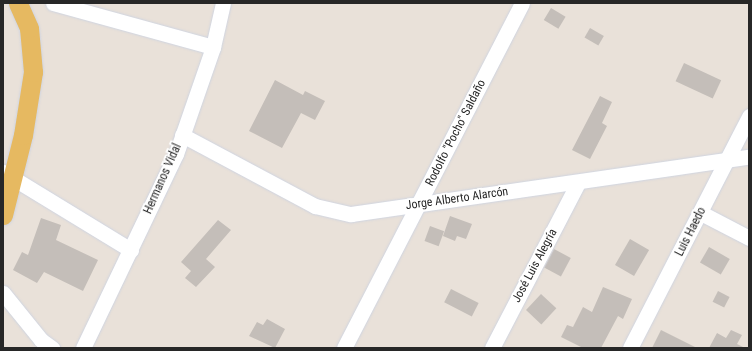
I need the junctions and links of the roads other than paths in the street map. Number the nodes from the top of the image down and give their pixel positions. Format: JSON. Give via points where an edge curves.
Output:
{"nodes":[{"id":1,"x":18,"y":3,"type":"edge"},
{"id":2,"x":53,"y":3,"type":"edge"},
{"id":3,"x":223,"y":3,"type":"edge"},
{"id":4,"x":522,"y":3,"type":"edge"},
{"id":5,"x":213,"y":47,"type":"junction"},
{"id":6,"x":749,"y":116,"type":"edge"},
{"id":7,"x":182,"y":135,"type":"junction"},
{"id":8,"x":749,"y":157,"type":"edge"},
{"id":9,"x":726,"y":161,"type":"junction"},
{"id":10,"x":8,"y":175,"type":"edge"},
{"id":11,"x":578,"y":183,"type":"junction"},
{"id":12,"x":420,"y":204,"type":"junction"},
{"id":13,"x":701,"y":213,"type":"junction"},
{"id":14,"x":3,"y":215,"type":"edge"},
{"id":15,"x":749,"y":238,"type":"edge"},
{"id":16,"x":131,"y":250,"type":"junction"},
{"id":17,"x":3,"y":293,"type":"edge"},
{"id":18,"x":52,"y":348,"type":"edge"},
{"id":19,"x":83,"y":348,"type":"edge"},
{"id":20,"x":344,"y":348,"type":"edge"},
{"id":21,"x":492,"y":348,"type":"edge"},
{"id":22,"x":630,"y":348,"type":"edge"}],
"edges":[{"from":1,"to":10,"type":"main road","via":[[29,28],[33,72],[28,114]]},
{"from":2,"to":5,"type":"street"},
{"from":3,"to":5,"type":"street","name":"Hermanos Vidal"},
{"from":4,"to":12,"type":"street","name":"Rodolfo \"Pocho\" Saldaño"},
{"from":5,"to":7,"type":"street","name":"Hermanos Vidal"},
{"from":6,"to":9,"type":"street","name":"Luis Haedo"},
{"from":7,"to":12,"type":"street","name":"Jorge Alberto Alarcón","via":[[315,206],[351,214]]},
{"from":7,"to":16,"type":"street","name":"Hermanos Vidal","via":[[168,172]]},
{"from":8,"to":9,"type":"street","name":"Jorge Alberto Alarcón"},
{"from":9,"to":11,"type":"street","name":"Jorge Alberto Alarcón"},
{"from":9,"to":13,"type":"street","name":"Luis Haedo"},
{"from":10,"to":14,"type":"main road"},
{"from":10,"to":16,"type":"street"},
{"from":11,"to":12,"type":"street","name":"Jorge Alberto Alarcón"},
{"from":11,"to":21,"type":"street","name":"José Luis Alegría"},
{"from":12,"to":20,"type":"street","name":"Rodolfo \"Pocho\" Saldaño"},
{"from":13,"to":15,"type":"street"},
{"from":13,"to":22,"type":"street","name":"Luis Haedo"},
{"from":16,"to":19,"type":"street","name":"Hermanos Vidal"},
{"from":17,"to":18,"type":"street","via":[[41,340]]}]}
